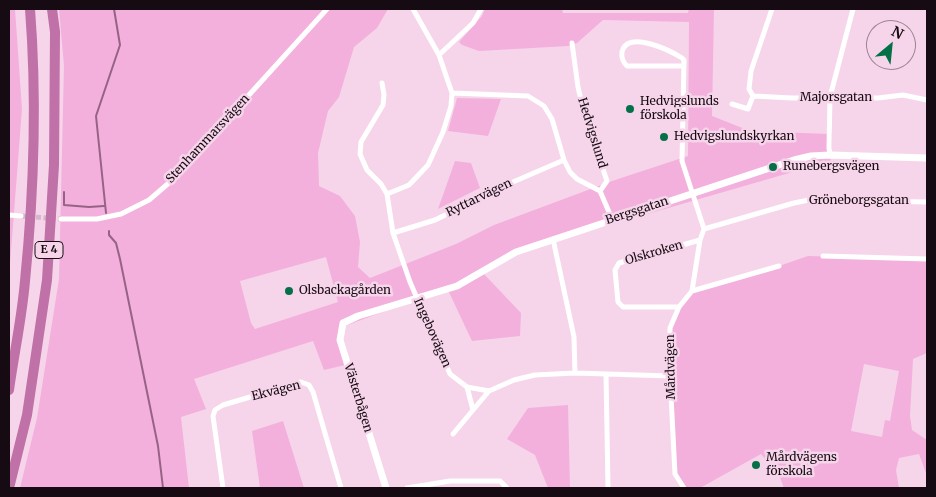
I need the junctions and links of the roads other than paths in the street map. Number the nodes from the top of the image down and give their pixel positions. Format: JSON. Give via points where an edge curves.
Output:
{"nodes":[{"id":1,"x":30,"y":9,"type":"edge"},
{"id":2,"x":52,"y":9,"type":"edge"},
{"id":3,"x":327,"y":9,"type":"edge"},
{"id":4,"x":413,"y":9,"type":"edge"},
{"id":5,"x":481,"y":9,"type":"edge"},
{"id":6,"x":772,"y":9,"type":"edge"},
{"id":7,"x":853,"y":9,"type":"edge"},
{"id":8,"x":572,"y":43,"type":"dead end"},
{"id":9,"x":439,"y":55,"type":"junction"},
{"id":10,"x":684,"y":66,"type":"junction"},
{"id":11,"x":382,"y":83,"type":"dead end"},
{"id":12,"x":452,"y":93,"type":"junction"},
{"id":13,"x":753,"y":96,"type":"junction"},
{"id":14,"x":830,"y":97,"type":"junction"},
{"id":15,"x":927,"y":100,"type":"edge"},
{"id":16,"x":732,"y":104,"type":"dead end"},
{"id":17,"x":830,"y":155,"type":"junction"},
{"id":18,"x":927,"y":158,"type":"edge"},
{"id":19,"x":564,"y":160,"type":"junction"},
{"id":20,"x":600,"y":191,"type":"junction"},
{"id":21,"x":692,"y":193,"type":"junction"},
{"id":22,"x":387,"y":194,"type":"junction"},
{"id":23,"x":927,"y":202,"type":"edge"},
{"id":24,"x":9,"y":215,"type":"edge"},
{"id":25,"x":21,"y":216,"type":"tunnel mouth"},
{"id":26,"x":61,"y":218,"type":"tunnel mouth"},
{"id":27,"x":612,"y":219,"type":"junction"},
{"id":28,"x":704,"y":229,"type":"junction"},
{"id":29,"x":393,"y":233,"type":"junction"},
{"id":30,"x":553,"y":239,"type":"junction"},
{"id":31,"x":700,"y":240,"type":"junction"},
{"id":32,"x":823,"y":256,"type":"dead end"},
{"id":33,"x":927,"y":259,"type":"edge"},
{"id":34,"x":779,"y":266,"type":"dead end"},
{"id":35,"x":692,"y":291,"type":"junction"},
{"id":36,"x":418,"y":299,"type":"junction"},
{"id":37,"x":679,"y":307,"type":"junction"},
{"id":38,"x":358,"y":316,"type":"joint"},
{"id":39,"x":575,"y":374,"type":"junction"},
{"id":40,"x":606,"y":374,"type":"junction"},
{"id":41,"x":670,"y":376,"type":"junction"},
{"id":42,"x":467,"y":387,"type":"junction"},
{"id":43,"x":9,"y":390,"type":"edge"},
{"id":44,"x":489,"y":391,"type":"junction"},
{"id":45,"x":472,"y":410,"type":"junction"},
{"id":46,"x":453,"y":434,"type":"dead end"},
{"id":47,"x":436,"y":486,"type":"edge"},
{"id":48,"x":9,"y":488,"type":"edge"},
{"id":49,"x":223,"y":488,"type":"edge"},
{"id":50,"x":341,"y":488,"type":"edge"},
{"id":51,"x":386,"y":488,"type":"edge"},
{"id":52,"x":406,"y":488,"type":"edge"},
{"id":53,"x":507,"y":488,"type":"edge"},
{"id":54,"x":608,"y":488,"type":"edge"},
{"id":55,"x":684,"y":488,"type":"edge"}],
"edges":[{"from":1,"to":43,"type":"highway","number":"E 4","via":[[34,168],[25,283]]},
{"from":2,"to":48,"type":"highway","number":"E 4","via":[[55,32],[54,165],[47,280],[27,415]]},
{"from":3,"to":26,"type":"street","name":"Stenhammarsvägen","via":[[170,182],[149,200],[120,214],[97,219]]},
{"from":4,"to":9,"type":"street"},
{"from":5,"to":9,"type":"street","via":[[473,23]]},
{"from":6,"to":13,"type":"street","via":[[750,71],[749,89]]},
{"from":7,"to":14,"type":"street"},
{"from":8,"to":20,"type":"street","name":"Hedvigslund","via":[[584,117],[607,180]]},
{"from":9,"to":12,"type":"street"},
{"from":10,"to":10,"type":"street","via":[[682,58],[654,44],[628,43],[621,54],[627,66]]},
{"from":10,"to":21,"type":"street","via":[[682,161]]},
{"from":11,"to":22,"type":"street","name":"Ingebovägen","via":[[383,105],[361,142],[360,154],[367,170]]},
{"from":12,"to":19,"type":"street","via":[[528,96],[544,106],[552,119]]},
{"from":12,"to":22,"type":"street","via":[[443,132],[428,165],[408,185]]},
{"from":13,"to":14,"type":"street","name":"Majorsgatan"},
{"from":13,"to":16,"type":"street","via":[[748,109]]},
{"from":14,"to":15,"type":"street","name":"Majorsgatan","via":[[903,95]]},
{"from":14,"to":17,"type":"street"},
{"from":17,"to":18,"type":"street","name":"Bergsgatan"},
{"from":17,"to":21,"type":"street","name":"Bergsgatan","via":[[801,158]]},
{"from":19,"to":20,"type":"street","via":[[577,179]]},
{"from":19,"to":29,"type":"street","name":"Ryttarvägen","via":[[435,220]]},
{"from":20,"to":27,"type":"street"},
{"from":21,"to":27,"type":"street","name":"Bergsgatan"},
{"from":21,"to":28,"type":"street"},
{"from":22,"to":29,"type":"street","name":"Ingebovägen"},
{"from":23,"to":28,"type":"street","name":"Gröneborgsgatan","via":[[809,200]]},
{"from":24,"to":25,"type":"street"},
{"from":27,"to":30,"type":"street","name":"Bergsgatan"},
{"from":28,"to":31,"type":"street"},
{"from":29,"to":36,"type":"street","name":"Ingebovägen"},
{"from":30,"to":36,"type":"street","name":"Bergsgatan","via":[[516,252],[457,286]]},
{"from":30,"to":39,"type":"street","via":[[574,336]]},
{"from":31,"to":35,"type":"street"},
{"from":31,"to":37,"type":"street","name":"Olskroken","via":[[619,263],[615,270],[618,302],[623,307]]},
{"from":32,"to":33,"type":"street"},
{"from":34,"to":35,"type":"street"},
{"from":35,"to":37,"type":"street","name":"Mårdvägen"},
{"from":36,"to":38,"type":"street","name":"Bergsgatan"},
{"from":36,"to":42,"type":"street","name":"Ingebovägen","via":[[450,374]]},
{"from":37,"to":41,"type":"street","name":"Mårdvägen","via":[[670,328]]},
{"from":38,"to":51,"type":"street","name":"Västerbågen","via":[[343,323],[340,340]]},
{"from":39,"to":40,"type":"street"},
{"from":39,"to":44,"type":"street","via":[[528,377]]},
{"from":40,"to":41,"type":"street"},
{"from":40,"to":54,"type":"street"},
{"from":41,"to":55,"type":"street","name":"Mårdvägen","via":[[675,474]]},
{"from":42,"to":44,"type":"street"},
{"from":42,"to":45,"type":"street"},
{"from":44,"to":45,"type":"street"},
{"from":45,"to":46,"type":"street"},
{"from":47,"to":52,"type":"street"},
{"from":47,"to":53,"type":"street","via":[[450,481],[500,481]]},
{"from":49,"to":50,"type":"street","name":"Ekvägen","via":[[213,416],[215,410],[222,405],[301,382],[309,385],[313,392]]}]}
